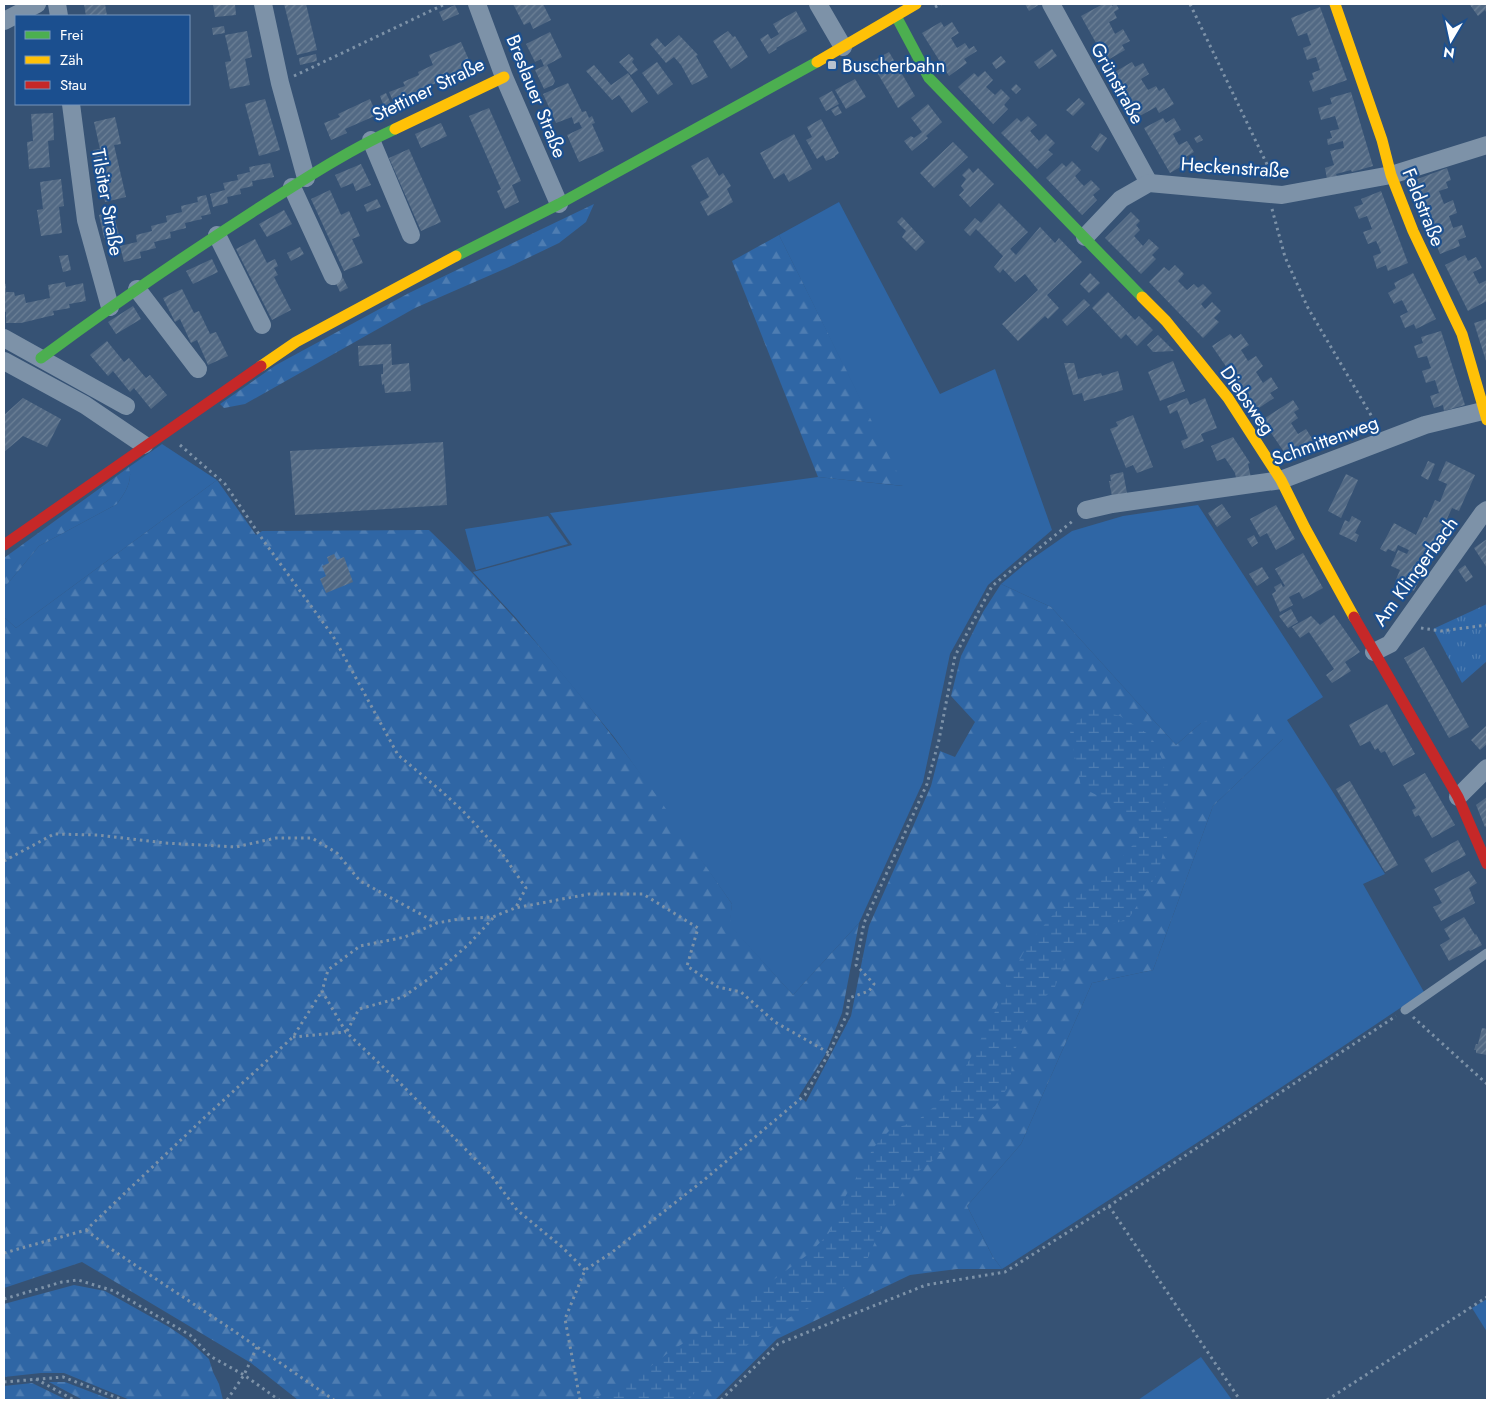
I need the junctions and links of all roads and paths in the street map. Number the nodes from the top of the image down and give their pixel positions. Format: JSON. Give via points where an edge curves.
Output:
{"nodes":[{"id":1,"x":37,"y":4,"type":"edge"},
{"id":2,"x":263,"y":4,"type":"edge"},
{"id":3,"x":445,"y":4,"type":"edge"},
{"id":4,"x":477,"y":4,"type":"edge"},
{"id":5,"x":818,"y":4,"type":"edge"},
{"id":6,"x":916,"y":4,"type":"edge"},
{"id":7,"x":1051,"y":4,"type":"edge"},
{"id":8,"x":1190,"y":4,"type":"edge"},
{"id":9,"x":1335,"y":4,"type":"edge"},
{"id":10,"x":16,"y":15,"type":"edge"},
{"id":11,"x":896,"y":16,"type":"junction"},
{"id":12,"x":843,"y":47,"type":"junction"},
{"id":13,"x":504,"y":77,"type":"junction"},
{"id":14,"x":280,"y":83,"type":"junction"},
{"id":15,"x":70,"y":105,"type":"edge"},
{"id":16,"x":371,"y":140,"type":"junction"},
{"id":17,"x":1487,"y":145,"type":"edge"},
{"id":18,"x":1391,"y":175,"type":"junction"},
{"id":19,"x":299,"y":182,"type":"junction"},
{"id":20,"x":1149,"y":182,"type":"junction"},
{"id":21,"x":1275,"y":195,"type":"junction"},
{"id":22,"x":559,"y":204,"type":"junction"},
{"id":23,"x":217,"y":235,"type":"junction"},
{"id":24,"x":411,"y":235,"type":"dead end"},
{"id":25,"x":1085,"y":238,"type":"junction"},
{"id":26,"x":333,"y":276,"type":"dead end"},
{"id":27,"x":137,"y":289,"type":"junction"},
{"id":28,"x":110,"y":307,"type":"junction"},
{"id":29,"x":262,"y":325,"type":"dead end"},
{"id":30,"x":4,"y":338,"type":"edge"},
{"id":31,"x":41,"y":358,"type":"junction"},
{"id":32,"x":4,"y":361,"type":"edge"},
{"id":33,"x":198,"y":369,"type":"dead end"},
{"id":34,"x":126,"y":406,"type":"dead end"},
{"id":35,"x":1487,"y":414,"type":"edge"},
{"id":36,"x":164,"y":432,"type":"junction"},
{"id":37,"x":1386,"y":440,"type":"junction"},
{"id":38,"x":144,"y":445,"type":"junction"},
{"id":39,"x":1281,"y":480,"type":"junction"},
{"id":40,"x":1086,"y":510,"type":"joint"},
{"id":41,"x":1487,"y":510,"type":"edge"},
{"id":42,"x":4,"y":545,"type":"edge"},
{"id":43,"x":1404,"y":624,"type":"junction"},
{"id":44,"x":1487,"y":625,"type":"edge"},
{"id":45,"x":1374,"y":652,"type":"junction"},
{"id":46,"x":1487,"y":768,"type":"edge"},
{"id":47,"x":1458,"y":797,"type":"junction"},
{"id":48,"x":4,"y":861,"type":"edge"},
{"id":49,"x":1487,"y":864,"type":"edge"},
{"id":50,"x":515,"y":908,"type":"junction"},
{"id":51,"x":493,"y":917,"type":"junction"},
{"id":52,"x":437,"y":923,"type":"junction"},
{"id":53,"x":1487,"y":953,"type":"edge"},
{"id":54,"x":322,"y":991,"type":"junction"},
{"id":55,"x":1405,"y":1010,"type":"junction"},
{"id":56,"x":346,"y":1032,"type":"junction"},
{"id":57,"x":293,"y":1037,"type":"junction"},
{"id":58,"x":829,"y":1053,"type":"junction"},
{"id":59,"x":1487,"y":1084,"type":"edge"},
{"id":60,"x":1109,"y":1206,"type":"junction"},
{"id":61,"x":86,"y":1230,"type":"junction"},
{"id":62,"x":4,"y":1253,"type":"edge"},
{"id":63,"x":585,"y":1270,"type":"junction"},
{"id":64,"x":1487,"y":1297,"type":"edge"},
{"id":65,"x":4,"y":1299,"type":"edge"},
{"id":66,"x":257,"y":1347,"type":"junction"},
{"id":67,"x":244,"y":1375,"type":"junction"},
{"id":68,"x":36,"y":1379,"type":"junction"},
{"id":69,"x":4,"y":1382,"type":"edge"},
{"id":70,"x":74,"y":1400,"type":"edge"},
{"id":71,"x":123,"y":1400,"type":"edge"},
{"id":72,"x":227,"y":1400,"type":"edge"},
{"id":73,"x":279,"y":1400,"type":"edge"},
{"id":74,"x":334,"y":1400,"type":"edge"},
{"id":75,"x":580,"y":1400,"type":"edge"},
{"id":76,"x":721,"y":1400,"type":"edge"},
{"id":77,"x":1240,"y":1400,"type":"edge"},
{"id":78,"x":1327,"y":1400,"type":"edge"}],
"edges":[{"from":1,"to":10,"type":"street"},
{"from":2,"to":14,"type":"street"},
{"from":3,"to":14,"type":"path"},
{"from":4,"to":13,"type":"street","name":"Breslauer Straße"},
{"from":5,"to":12,"type":"street"},
{"from":6,"to":11,"type":"street"},
{"from":7,"to":20,"type":"street","name":"Grünstraße"},
{"from":8,"to":21,"type":"path"},
{"from":9,"to":18,"type":"street","name":"Feldstraße"},
{"from":11,"to":12,"type":"street"},
{"from":11,"to":25,"type":"street","name":"Diebsweg","via":[[929,78]]},
{"from":12,"to":22,"type":"street"},
{"from":13,"to":16,"type":"street","name":"Stettiner Straße"},
{"from":13,"to":22,"type":"street","name":"Breslauer Straße"},
{"from":14,"to":19,"type":"street"},
{"from":15,"to":28,"type":"street","name":"Tilsiter Straße","via":[[86,220]]},
{"from":16,"to":19,"type":"street","name":"Stettiner Straße"},
{"from":16,"to":24,"type":"street","name":"Stettiner Straße"},
{"from":17,"to":18,"type":"street","name":"Heckenstraße"},
{"from":18,"to":21,"type":"street","name":"Heckenstraße"},
{"from":18,"to":35,"type":"street","name":"Feldstraße","via":[[1413,232],[1462,334]]},
{"from":19,"to":23,"type":"street","name":"Stettiner Straße"},
{"from":19,"to":26,"type":"street"},
{"from":20,"to":21,"type":"street","name":"Heckenstraße"},
{"from":20,"to":25,"type":"street","via":[[1122,199]]},
{"from":21,"to":37,"type":"path","via":[[1286,257],[1308,308]]},
{"from":22,"to":36,"type":"street","via":[[296,342]]},
{"from":23,"to":27,"type":"street","name":"Stettiner Straße"},
{"from":23,"to":29,"type":"street"},
{"from":25,"to":39,"type":"street","name":"Diebsweg","via":[[1166,321],[1222,390]]},
{"from":27,"to":28,"type":"street","name":"Stettiner Straße"},
{"from":27,"to":33,"type":"street"},
{"from":28,"to":31,"type":"street","name":"Stettiner Straße"},
{"from":30,"to":31,"type":"street"},
{"from":31,"to":34,"type":"street"},
{"from":32,"to":38,"type":"street","via":[[85,405]]},
{"from":35,"to":37,"type":"street","name":"Schmittenweg","via":[[1425,425]]},
{"from":36,"to":38,"type":"street"},
{"from":36,"to":50,"type":"path","via":[[225,484],[333,636],[398,755],[462,810],[501,852],[526,888]]},
{"from":37,"to":39,"type":"street","name":"Schmittenweg"},
{"from":38,"to":42,"type":"street"},
{"from":39,"to":40,"type":"street","name":"Schmittenweg"},
{"from":39,"to":45,"type":"street","name":"Diebsweg"},
{"from":40,"to":58,"type":"path","via":[[992,586],[955,656],[927,784],[864,923],[856,965],[874,984],[869,991],[849,998],[847,1014]]},
{"from":41,"to":43,"type":"street","name":"Am Klingerbach"},
{"from":43,"to":44,"type":"path","via":[[1441,631]]},
{"from":43,"to":45,"type":"street","name":"Am Klingerbach","via":[[1390,644]]},
{"from":45,"to":47,"type":"street","name":"Diebsweg"},
{"from":46,"to":47,"type":"street"},
{"from":47,"to":49,"type":"street","name":"Diebsweg"},
{"from":48,"to":52,"type":"path","via":[[54,834],[98,834],[165,843],[236,847],[276,838],[312,838],[337,853],[360,881]]},
{"from":50,"to":51,"type":"path"},
{"from":50,"to":58,"type":"path","via":[[589,894],[643,894],[698,928],[687,966],[718,987],[741,992],[775,1022]]},
{"from":51,"to":52,"type":"path"},
{"from":51,"to":56,"type":"path","via":[[470,943],[403,997],[359,1009]]},
{"from":52,"to":54,"type":"path","via":[[404,937],[360,946],[328,970]]},
{"from":53,"to":55,"type":"lane"},
{"from":54,"to":56,"type":"path"},
{"from":54,"to":57,"type":"path"},
{"from":55,"to":59,"type":"path"},
{"from":55,"to":60,"type":"path"},
{"from":56,"to":57,"type":"path"},
{"from":56,"to":63,"type":"path","via":[[491,1175],[517,1210]]},
{"from":57,"to":61,"type":"path"},
{"from":58,"to":63,"type":"path","via":[[806,1094],[704,1180]]},
{"from":60,"to":76,"type":"path","via":[[1005,1272],[926,1285],[778,1344]]},
{"from":60,"to":77,"type":"path"},
{"from":61,"to":62,"type":"path"},
{"from":61,"to":66,"type":"path"},
{"from":63,"to":75,"type":"path","via":[[566,1319]]},
{"from":64,"to":78,"type":"path"},
{"from":65,"to":67,"type":"path","via":[[62,1282],[78,1280],[89,1283],[114,1291],[146,1308],[190,1335],[210,1356]]},
{"from":66,"to":67,"type":"path"},
{"from":66,"to":74,"type":"path"},
{"from":67,"to":72,"type":"path"},
{"from":67,"to":73,"type":"path"},
{"from":68,"to":69,"type":"path"},
{"from":68,"to":70,"type":"path"},
{"from":68,"to":71,"type":"path","via":[[63,1377]]}]}
